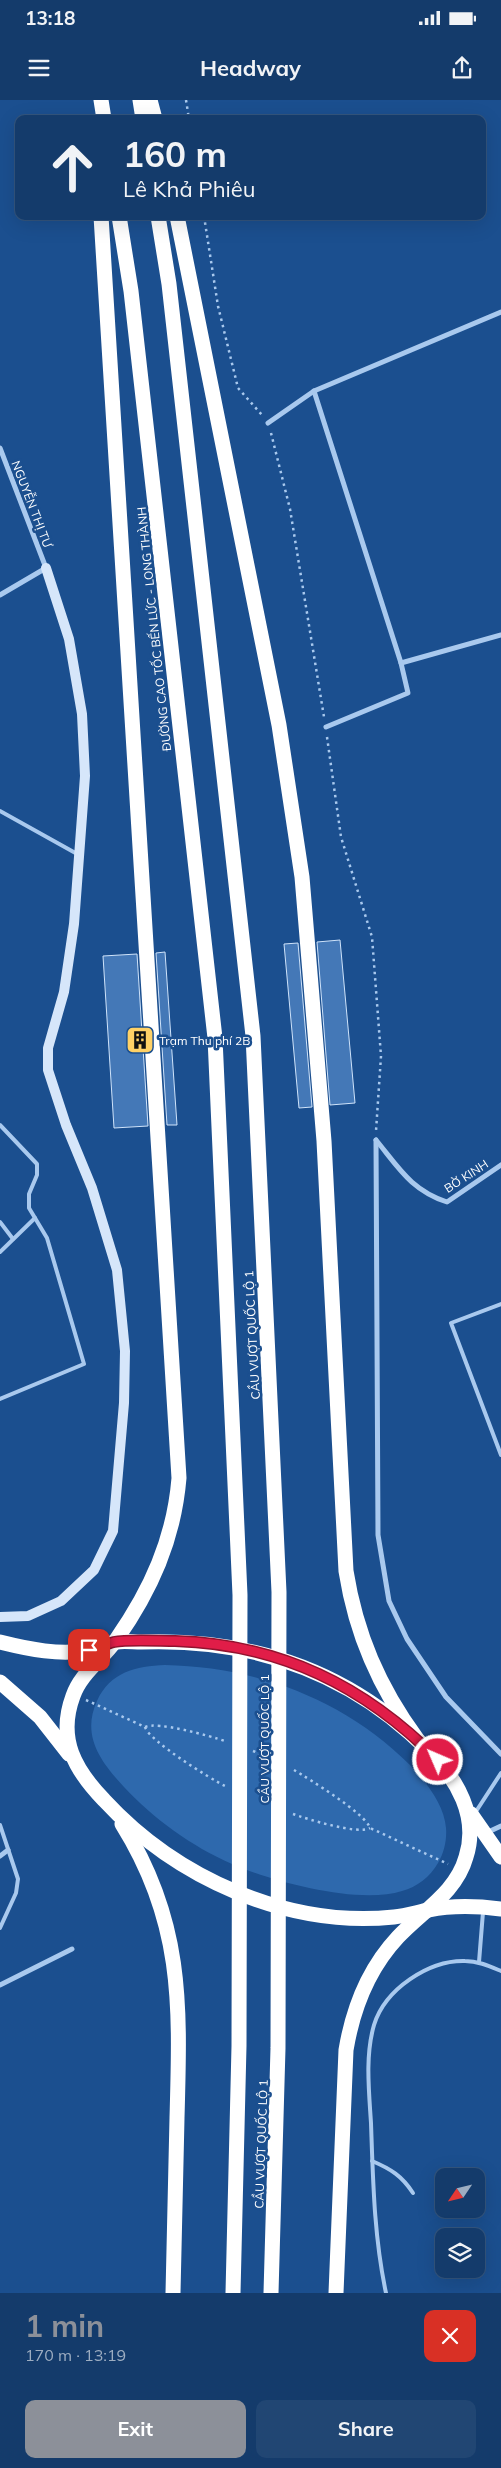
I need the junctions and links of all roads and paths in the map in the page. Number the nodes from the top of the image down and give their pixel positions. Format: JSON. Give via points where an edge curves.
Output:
{"nodes":[{"id":1,"x":92,"y":100,"type":"edge"},
{"id":2,"x":101,"y":100,"type":"edge"},
{"id":3,"x":140,"y":100,"type":"edge"},
{"id":4,"x":150,"y":100,"type":"edge"},
{"id":5,"x":186,"y":100,"type":"edge"},
{"id":6,"x":94,"y":115,"type":"edge"},
{"id":7,"x":103,"y":115,"type":"edge"},
{"id":8,"x":142,"y":115,"type":"edge"},
{"id":9,"x":154,"y":115,"type":"edge"},
{"id":10,"x":188,"y":115,"type":"edge"},
{"id":11,"x":100,"y":220,"type":"edge"},
{"id":12,"x":120,"y":220,"type":"edge"},
{"id":13,"x":159,"y":220,"type":"edge"},
{"id":14,"x":178,"y":220,"type":"edge"},
{"id":15,"x":205,"y":220,"type":"edge"},
{"id":16,"x":501,"y":312,"type":"edge"},
{"id":17,"x":314,"y":391,"type":"junction"},
{"id":18,"x":268,"y":423,"type":"junction"},
{"id":19,"x":0,"y":448,"type":"edge"},
{"id":20,"x":46,"y":568,"type":"junction"},
{"id":21,"x":0,"y":595,"type":"edge"},
{"id":22,"x":501,"y":635,"type":"edge"},
{"id":23,"x":401,"y":664,"type":"junction"},
{"id":24,"x":326,"y":727,"type":"junction"},
{"id":25,"x":0,"y":811,"type":"edge"},
{"id":26,"x":79,"y":855,"type":"junction"},
{"id":27,"x":215,"y":1038,"type":"joint"},
{"id":28,"x":0,"y":1125,"type":"edge"},
{"id":29,"x":376,"y":1140,"type":"junction"},
{"id":30,"x":501,"y":1165,"type":"edge"},
{"id":31,"x":35,"y":1218,"type":"junction"},
{"id":32,"x":0,"y":1222,"type":"edge"},
{"id":33,"x":13,"y":1239,"type":"junction"},
{"id":34,"x":0,"y":1252,"type":"edge"},
{"id":35,"x":501,"y":1304,"type":"edge"},
{"id":36,"x":0,"y":1399,"type":"edge"},
{"id":37,"x":501,"y":1455,"type":"edge"},
{"id":38,"x":0,"y":1617,"type":"edge"},
{"id":39,"x":0,"y":1642,"type":"edge"},
{"id":40,"x":115,"y":1642,"type":"junction"},
{"id":41,"x":0,"y":1682,"type":"edge"},
{"id":42,"x":73,"y":1694,"type":"junction"},
{"id":43,"x":145,"y":1727,"type":"dead end"},
{"id":44,"x":417,"y":1739,"type":"junction"},
{"id":45,"x":501,"y":1754,"type":"edge"},
{"id":46,"x":79,"y":1771,"type":"junction"},
{"id":47,"x":501,"y":1773,"type":"edge"},
{"id":48,"x":464,"y":1799,"type":"junction"},
{"id":49,"x":113,"y":1810,"type":"junction"},
{"id":50,"x":472,"y":1817,"type":"junction"},
{"id":51,"x":0,"y":1825,"type":"edge"},
{"id":52,"x":501,"y":1826,"type":"edge"},
{"id":53,"x":370,"y":1828,"type":"dead end"},
{"id":54,"x":483,"y":1834,"type":"junction"},
{"id":55,"x":8,"y":1850,"type":"junction"},
{"id":56,"x":0,"y":1856,"type":"edge"},
{"id":57,"x":501,"y":1857,"type":"edge"},
{"id":58,"x":462,"y":1870,"type":"junction"},
{"id":59,"x":483,"y":1907,"type":"junction"},
{"id":60,"x":501,"y":1909,"type":"edge"},
{"id":61,"x":427,"y":1910,"type":"junction"},
{"id":62,"x":0,"y":1928,"type":"edge"},
{"id":63,"x":72,"y":1949,"type":"dead end"},
{"id":64,"x":479,"y":1962,"type":"junction"},
{"id":65,"x":501,"y":1971,"type":"edge"},
{"id":66,"x":0,"y":1985,"type":"edge"},
{"id":67,"x":372,"y":2161,"type":"junction"},
{"id":68,"x":414,"y":2193,"type":"dead end"},
{"id":69,"x":173,"y":2293,"type":"edge"},
{"id":70,"x":232,"y":2293,"type":"edge"},
{"id":71,"x":271,"y":2293,"type":"edge"},
{"id":72,"x":336,"y":2293,"type":"edge"},
{"id":73,"x":386,"y":2293,"type":"edge"}],
"edges":[{"from":1,"to":6,"type":"highway"},
{"from":2,"to":7,"type":"highway"},
{"from":3,"to":8,"type":"highway"},
{"from":4,"to":9,"type":"highway"},
{"from":5,"to":10,"type":"path"},
{"from":11,"to":40,"type":"highway","via":[[179,1464],[173,1522],[161,1563]]},
{"from":12,"to":27,"type":"highway","name":"ĐƯỜNG CAO TỐC BẾN LỨC - LONG THÀNH","via":[[131,291]]},
{"from":13,"to":71,"type":"highway","name":"CẦU VƯỢT QUỐC LỘ 1","via":[[169,284],[253,1036],[279,1592],[278,2048]]},
{"from":14,"to":44,"type":"highway","via":[[279,725],[302,877],[326,1180],[350,1598],[366,1650],[388,1696]]},
{"from":15,"to":18,"type":"path","via":[[218,306],[238,388]]},
{"from":16,"to":17,"type":"street"},
{"from":17,"to":18,"type":"street"},
{"from":17,"to":23,"type":"street"},
{"from":18,"to":24,"type":"path","via":[[290,509]]},
{"from":19,"to":20,"type":"street","name":"NGUYỄN THỊ TƯ"},
{"from":20,"to":21,"type":"street"},
{"from":20,"to":26,"type":"street","via":[[69,639],[82,714],[85,776]]},
{"from":22,"to":23,"type":"street"},
{"from":23,"to":24,"type":"street","via":[[408,694]]},
{"from":24,"to":29,"type":"path","via":[[341,838],[372,937],[381,1056]]},
{"from":25,"to":26,"type":"lane"},
{"from":26,"to":38,"type":"street","via":[[73,934],[64,992],[48,1048],[48,1070],[92,1188],[117,1270],[125,1351],[113,1531],[94,1570],[61,1601],[28,1616]]},
{"from":27,"to":70,"type":"highway","name":"CẦU VƯỢT QUỐC LỘ 1","via":[[240,1595],[239,2046]]},
{"from":28,"to":31,"type":"lane","via":[[37,1164],[37,1175],[28,1202]]},
{"from":29,"to":30,"type":"street","name":"BỜ KINH","via":[[412,1184],[447,1202]]},
{"from":29,"to":45,"type":"street","via":[[378,1536],[389,1602],[407,1639],[446,1697]]},
{"from":31,"to":33,"type":"lane"},
{"from":31,"to":36,"type":"lane","via":[[47,1238],[84,1364]]},
{"from":32,"to":33,"type":"lane"},
{"from":33,"to":34,"type":"lane"},
{"from":35,"to":37,"type":"lane","via":[[451,1323]]},
{"from":39,"to":40,"type":"highway","via":[[64,1651],[89,1650]]},
{"from":40,"to":42,"type":"highway","via":[[89,1670]]},
{"from":40,"to":44,"type":"highway","via":[[217,1644],[277,1658],[345,1686]]},
{"from":41,"to":46,"type":"highway","via":[[40,1717]]},
{"from":42,"to":43,"type":"path"},
{"from":42,"to":46,"type":"highway","via":[[69,1706],[68,1744]]},
{"from":44,"to":48,"type":"highway","via":[[438,1760]]},
{"from":46,"to":49,"type":"highway"},
{"from":47,"to":50,"type":"lane"},
{"from":48,"to":50,"type":"highway"},
{"from":48,"to":58,"type":"highway","via":[[470,1842]]},
{"from":49,"to":61,"type":"highway","via":[[132,1829],[175,1860],[197,1874],[248,1897],[335,1916],[395,1918]]},
{"from":49,"to":69,"type":"highway","via":[[152,1883],[176,1969],[180,2028]]},
{"from":50,"to":54,"type":"highway"},
{"from":51,"to":55,"type":"lane"},
{"from":52,"to":54,"type":"street"},
{"from":53,"to":58,"type":"path"},
{"from":54,"to":57,"type":"highway"},
{"from":55,"to":56,"type":"street"},
{"from":55,"to":62,"type":"lane","via":[[16,1869],[18,1886]]},
{"from":58,"to":61,"type":"highway"},
{"from":59,"to":60,"type":"highway"},
{"from":59,"to":61,"type":"highway"},
{"from":59,"to":64,"type":"lane"},
{"from":61,"to":72,"type":"highway","via":[[397,1938],[373,1972],[363,1990],[350,2030],[346,2050]]},
{"from":63,"to":66,"type":"street"},
{"from":64,"to":65,"type":"lane"},
{"from":64,"to":67,"type":"lane","via":[[454,1961],[420,1972],[400,1988],[379,2014],[371,2036],[369,2063]]},
{"from":67,"to":68,"type":"lane","via":[[393,2169]]},
{"from":67,"to":73,"type":"lane","via":[[376,2233]]}]}
